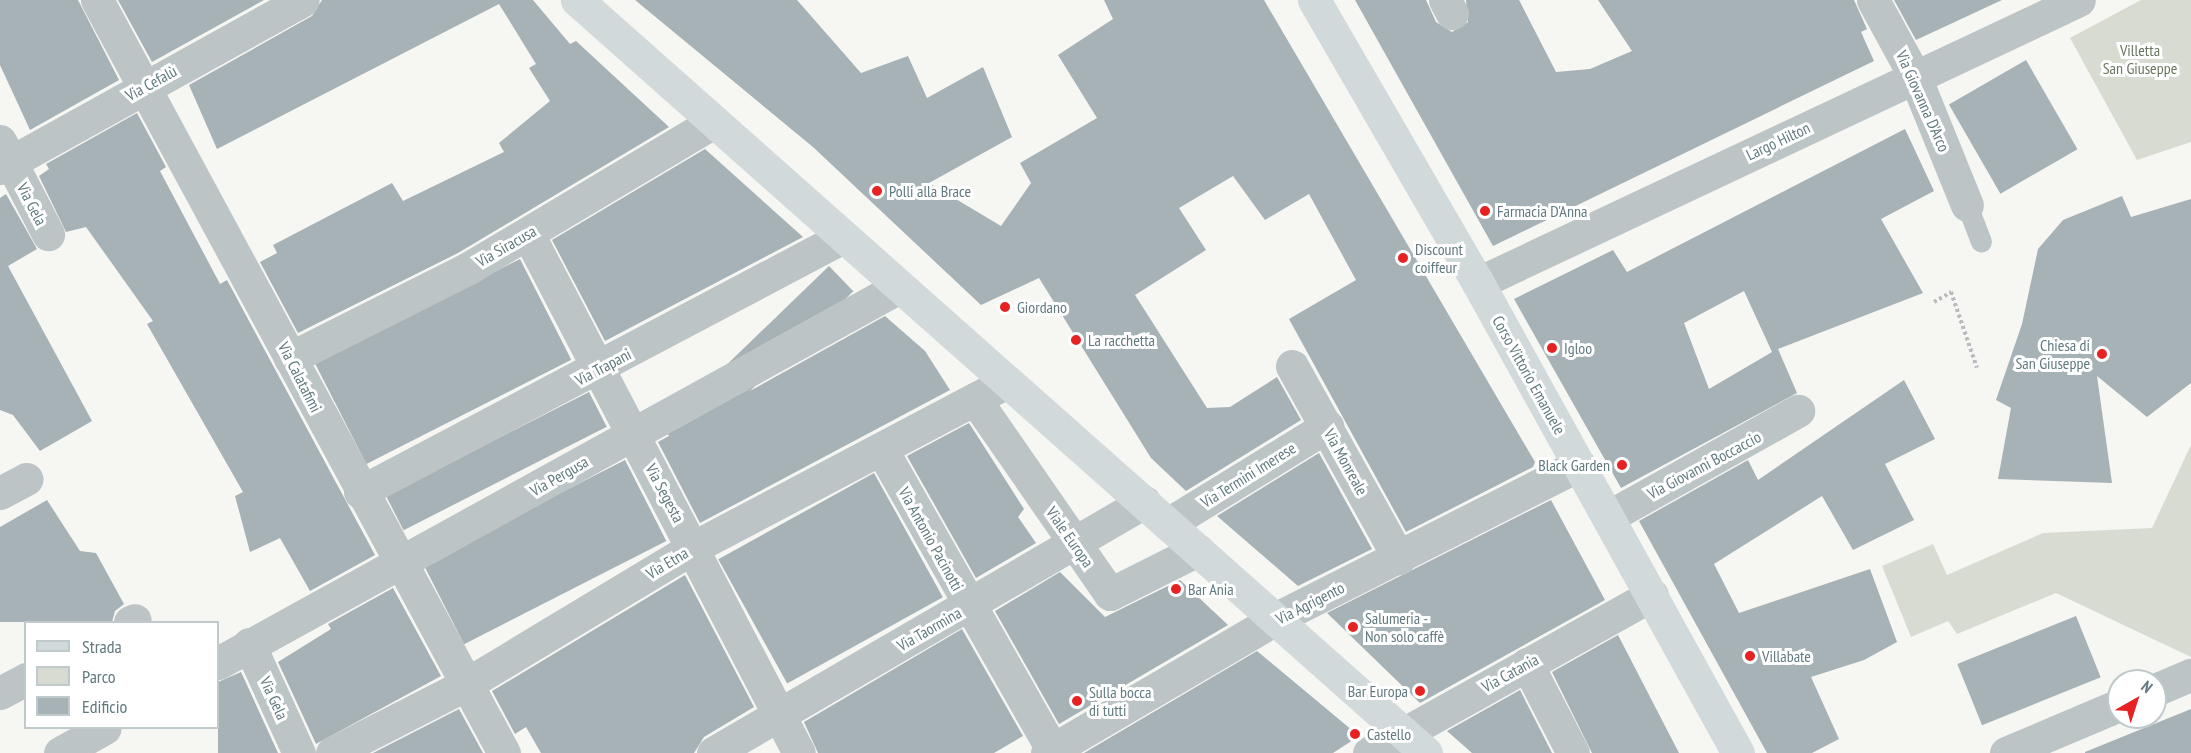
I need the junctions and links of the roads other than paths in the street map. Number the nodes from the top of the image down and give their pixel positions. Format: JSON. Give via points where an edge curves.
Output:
{"nodes":[{"id":1,"x":97,"y":0,"type":"edge"},
{"id":2,"x":577,"y":0,"type":"edge"},
{"id":3,"x":1874,"y":0,"type":"edge"},
{"id":4,"x":2079,"y":0,"type":"edge"},
{"id":5,"x":300,"y":1,"type":"edge"},
{"id":6,"x":1320,"y":2,"type":"edge"},
{"id":7,"x":1915,"y":77,"type":"junction"},
{"id":8,"x":145,"y":87,"type":"junction"},
{"id":9,"x":714,"y":122,"type":"junction"},
{"id":10,"x":4,"y":157,"type":"edge"},
{"id":11,"x":1967,"y":205,"type":"joint"},
{"id":12,"x":48,"y":234,"type":"dead end"},
{"id":13,"x":528,"y":234,"type":"junction"},
{"id":14,"x":843,"y":237,"type":"junction"},
{"id":15,"x":1980,"y":241,"type":"dead end"},
{"id":16,"x":1478,"y":283,"type":"junction"},
{"id":17,"x":899,"y":287,"type":"junction"},
{"id":18,"x":291,"y":358,"type":"junction"},
{"id":19,"x":1283,"y":362,"type":"dead end"},
{"id":20,"x":597,"y":370,"type":"junction"},
{"id":21,"x":1007,"y":382,"type":"junction"},
{"id":22,"x":975,"y":399,"type":"junction"},
{"id":23,"x":1798,"y":411,"type":"dead end"},
{"id":24,"x":1327,"y":426,"type":"junction"},
{"id":25,"x":633,"y":433,"type":"junction"},
{"id":26,"x":882,"y":450,"type":"junction"},
{"id":27,"x":1579,"y":465,"type":"junction"},
{"id":28,"x":360,"y":492,"type":"junction"},
{"id":29,"x":1144,"y":502,"type":"junction"},
{"id":30,"x":1608,"y":517,"type":"junction"},
{"id":31,"x":1168,"y":525,"type":"junction"},
{"id":32,"x":1075,"y":543,"type":"junction"},
{"id":33,"x":694,"y":547,"type":"junction"},
{"id":34,"x":1197,"y":550,"type":"junction"},
{"id":35,"x":1400,"y":558,"type":"junction"},
{"id":36,"x":399,"y":564,"type":"junction"},
{"id":37,"x":1652,"y":595,"type":"junction"},
{"id":38,"x":968,"y":606,"type":"junction"},
{"id":39,"x":1275,"y":620,"type":"junction"},
{"id":40,"x":249,"y":644,"type":"junction"},
{"id":41,"x":219,"y":662,"type":"edge"},
{"id":42,"x":1527,"y":664,"type":"junction"},
{"id":43,"x":2191,"y":675,"type":"edge"},
{"id":44,"x":24,"y":680,"type":"edge"},
{"id":45,"x":465,"y":685,"type":"junction"},
{"id":46,"x":2167,"y":685,"type":"edge"},
{"id":47,"x":0,"y":693,"type":"edge"},
{"id":48,"x":2107,"y":710,"type":"edge"},
{"id":49,"x":780,"y":715,"type":"junction"},
{"id":50,"x":103,"y":729,"type":"edge"},
{"id":51,"x":1415,"y":743,"type":"edge"},
{"id":52,"x":1051,"y":752,"type":"edge"},
{"id":53,"x":60,"y":753,"type":"edge"},
{"id":54,"x":299,"y":753,"type":"edge"},
{"id":55,"x":332,"y":753,"type":"edge"},
{"id":56,"x":504,"y":753,"type":"edge"},
{"id":57,"x":713,"y":753,"type":"edge"},
{"id":58,"x":800,"y":753,"type":"edge"},
{"id":59,"x":1369,"y":753,"type":"edge"},
{"id":60,"x":1573,"y":753,"type":"edge"},
{"id":61,"x":1738,"y":753,"type":"edge"},
{"id":62,"x":2006,"y":753,"type":"edge"}],
"edges":[{"from":1,"to":8,"type":"street","name":"Via Calatafimi"},
{"from":2,"to":9,"type":"main road"},
{"from":3,"to":7,"type":"street","name":"Via Giovanna D'Arco"},
{"from":4,"to":7,"type":"street","name":"Largo Hilton"},
{"from":5,"to":8,"type":"street","name":"Via Cefalù"},
{"from":6,"to":16,"type":"main road","name":"Corso Vittorio Emanuele"},
{"from":7,"to":11,"type":"street","name":"Via Giovanna D'Arco"},
{"from":7,"to":16,"type":"street","name":"Largo Hilton"},
{"from":8,"to":10,"type":"street","name":"Via Cefalù"},
{"from":8,"to":18,"type":"street","name":"Via Calatafimi"},
{"from":9,"to":13,"type":"street","name":"Via Siracusa"},
{"from":9,"to":14,"type":"main road"},
{"from":10,"to":12,"type":"street","name":"Via Gela"},
{"from":11,"to":15,"type":"lane"},
{"from":13,"to":18,"type":"street","name":"Via Siracusa"},
{"from":13,"to":20,"type":"street","name":"Via Segesta"},
{"from":14,"to":17,"type":"main road"},
{"from":14,"to":20,"type":"street","name":"Via Trapani"},
{"from":16,"to":27,"type":"main road","name":"Corso Vittorio Emanuele"},
{"from":17,"to":21,"type":"main road"},
{"from":17,"to":25,"type":"street","name":"Via Pergusa"},
{"from":18,"to":28,"type":"street","name":"Via Calatafimi"},
{"from":19,"to":24,"type":"street","name":"Via Monreale"},
{"from":20,"to":25,"type":"street","name":"Via Segesta"},
{"from":20,"to":28,"type":"street","name":"Via Trapani"},
{"from":21,"to":22,"type":"street","name":"Via Etna"},
{"from":21,"to":29,"type":"main road"},
{"from":22,"to":26,"type":"street","name":"Via Etna"},
{"from":22,"to":32,"type":"street","name":"Viale Europa"},
{"from":23,"to":30,"type":"street","name":"Via Giovanni Boccaccio"},
{"from":24,"to":31,"type":"street","name":"Via Termini Imerese"},
{"from":24,"to":35,"type":"street","name":"Via Monreale"},
{"from":25,"to":33,"type":"street","name":"Via Segesta"},
{"from":25,"to":36,"type":"street","name":"Via Pergusa"},
{"from":26,"to":33,"type":"street","name":"Via Etna"},
{"from":26,"to":38,"type":"street","name":"Via Antonio Pacinotti"},
{"from":27,"to":30,"type":"main road","name":"Corso Vittorio Emanuele"},
{"from":27,"to":35,"type":"street","name":"Via Agrigento"},
{"from":28,"to":36,"type":"street","name":"Via Calatafimi"},
{"from":29,"to":31,"type":"main road"},
{"from":29,"to":32,"type":"street","name":"Via Taormina"},
{"from":30,"to":37,"type":"main road","name":"Corso Vittorio Emanuele"},
{"from":31,"to":34,"type":"main road"},
{"from":32,"to":34,"type":"street","name":"Viale Europa","via":[[1110,594]]},
{"from":32,"to":38,"type":"street","name":"Via Taormina"},
{"from":33,"to":45,"type":"street","name":"Via Etna"},
{"from":33,"to":49,"type":"street","name":"Via Segesta"},
{"from":34,"to":39,"type":"main road"},
{"from":35,"to":39,"type":"street","name":"Via Agrigento"},
{"from":36,"to":40,"type":"street","name":"Via Pergusa"},
{"from":36,"to":45,"type":"street","name":"Via Calatafimi"},
{"from":37,"to":42,"type":"street","name":"Via Catania"},
{"from":37,"to":61,"type":"main road","name":"Corso Vittorio Emanuele"},
{"from":38,"to":49,"type":"street","name":"Via Taormina"},
{"from":38,"to":52,"type":"street","name":"Via Antonio Pacinotti"},
{"from":39,"to":51,"type":"main road"},
{"from":39,"to":52,"type":"street","name":"Via Agrigento"},
{"from":40,"to":41,"type":"street","name":"Via Pergusa"},
{"from":40,"to":54,"type":"street","name":"Via Gela"},
{"from":42,"to":51,"type":"street","name":"Via Catania"},
{"from":42,"to":60,"type":"street"},
{"from":43,"to":46,"type":"street"},
{"from":44,"to":47,"type":"street"},
{"from":45,"to":55,"type":"street","name":"Via Etna"},
{"from":45,"to":56,"type":"street","name":"Via Calatafimi"},
{"from":48,"to":62,"type":"street"},
{"from":49,"to":57,"type":"street","name":"Via Taormina"},
{"from":49,"to":58,"type":"street","name":"Via Segesta"},
{"from":50,"to":53,"type":"street"},
{"from":51,"to":59,"type":"street","name":"Via Catania"}]}
